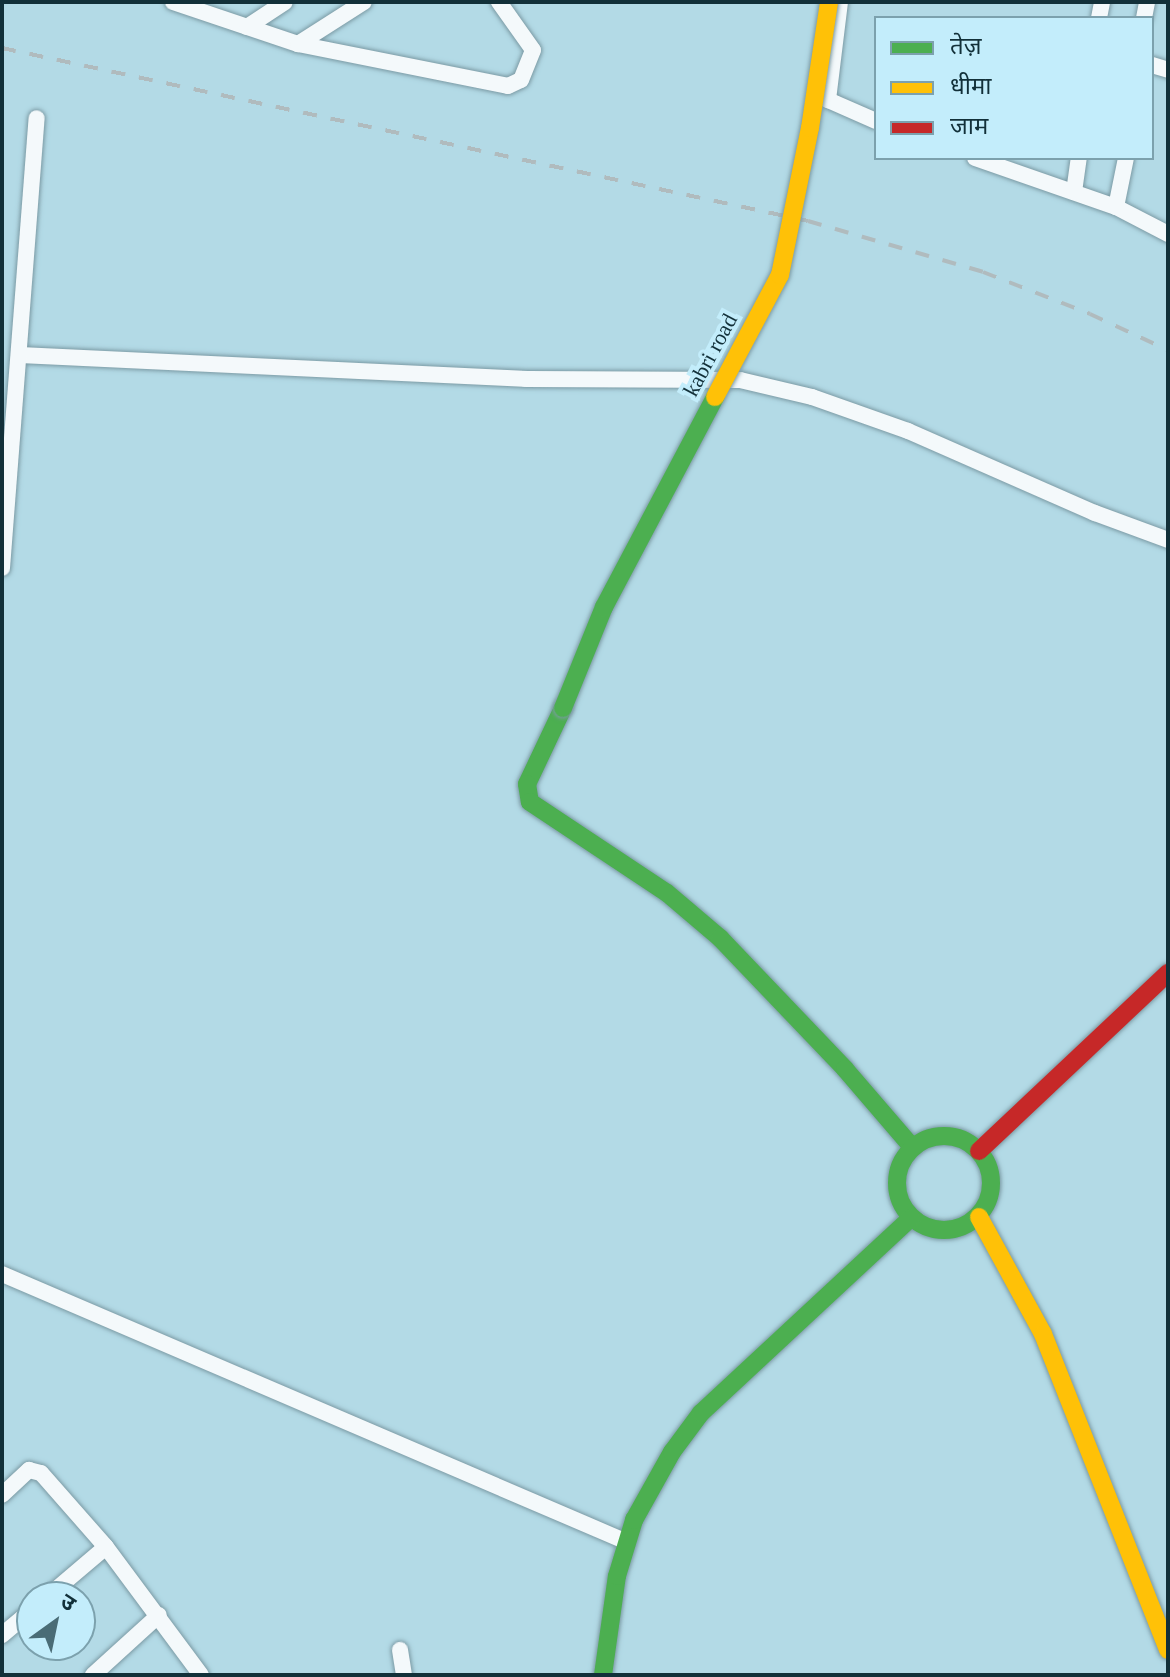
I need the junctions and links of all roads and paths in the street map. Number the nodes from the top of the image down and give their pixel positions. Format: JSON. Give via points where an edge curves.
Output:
{"nodes":[{"id":1,"x":173,"y":2,"type":"edge"},
{"id":2,"x":285,"y":2,"type":"edge"},
{"id":3,"x":364,"y":2,"type":"edge"},
{"id":4,"x":499,"y":2,"type":"edge"},
{"id":5,"x":829,"y":2,"type":"edge"},
{"id":6,"x":840,"y":2,"type":"edge"},
{"id":7,"x":247,"y":27,"type":"junction"},
{"id":8,"x":298,"y":44,"type":"junction"},
{"id":9,"x":37,"y":118,"type":"dead end"},
{"id":10,"x":874,"y":120,"type":"edge"},
{"id":11,"x":981,"y":160,"type":"edge"},
{"id":12,"x":1079,"y":160,"type":"edge"},
{"id":13,"x":1126,"y":160,"type":"edge"},
{"id":14,"x":1074,"y":192,"type":"junction"},
{"id":15,"x":1116,"y":207,"type":"junction"},
{"id":16,"x":1168,"y":234,"type":"edge"},
{"id":17,"x":20,"y":355,"type":"junction"},
{"id":18,"x":1168,"y":540,"type":"edge"},
{"id":19,"x":2,"y":568,"type":"edge"},
{"id":20,"x":1168,"y":973,"type":"edge"},
{"id":21,"x":912,"y":1147,"type":"junction"},
{"id":22,"x":979,"y":1151,"type":"junction"},
{"id":23,"x":979,"y":1217,"type":"junction"},
{"id":24,"x":911,"y":1218,"type":"junction"},
{"id":25,"x":2,"y":1274,"type":"edge"},
{"id":26,"x":2,"y":1495,"type":"edge"},
{"id":27,"x":627,"y":1542,"type":"junction"},
{"id":28,"x":106,"y":1547,"type":"junction"},
{"id":29,"x":66,"y":1581,"type":"edge"},
{"id":30,"x":159,"y":1615,"type":"junction"},
{"id":31,"x":400,"y":1650,"type":"dead end"},
{"id":32,"x":1168,"y":1650,"type":"edge"},
{"id":33,"x":93,"y":1675,"type":"edge"},
{"id":34,"x":201,"y":1675,"type":"edge"},
{"id":35,"x":404,"y":1675,"type":"edge"},
{"id":36,"x":603,"y":1675,"type":"edge"}],
"edges":[{"from":1,"to":7,"type":"street"},
{"from":2,"to":7,"type":"street"},
{"from":3,"to":8,"type":"street"},
{"from":4,"to":8,"type":"street","via":[[533,50],[525,73],[513,86]]},
{"from":5,"to":21,"type":"street","name":"kabri road","bridge":true,"via":[[780,275],[604,607],[527,784],[530,802],[667,893],[720,938]]},
{"from":6,"to":10,"type":"street","via":[[828,100]]},
{"from":7,"to":8,"type":"street"},
{"from":9,"to":17,"type":"street"},
{"from":11,"to":14,"type":"street"},
{"from":12,"to":14,"type":"street"},
{"from":13,"to":15,"type":"street"},
{"from":14,"to":15,"type":"street"},
{"from":15,"to":16,"type":"street"},
{"from":17,"to":18,"type":"street","via":[[527,379],[740,380],[812,397],[908,431]]},
{"from":17,"to":19,"type":"street"},
{"from":20,"to":22,"type":"street"},
{"from":21,"to":22,"type":"street","via":[[943,1135],[960,1138]]},
{"from":21,"to":24,"type":"street","via":[[896,1184]]},
{"from":22,"to":23,"type":"street","via":[[992,1183]]},
{"from":23,"to":24,"type":"street","via":[[963,1228],[945,1231]]},
{"from":23,"to":32,"type":"street","via":[[1043,1334]]},
{"from":24,"to":27,"type":"street","via":[[701,1413],[672,1452]]},
{"from":25,"to":27,"type":"street"},
{"from":26,"to":28,"type":"street","via":[[29,1470],[36,1470]]},
{"from":27,"to":36,"type":"street"},
{"from":28,"to":29,"type":"street"},
{"from":28,"to":30,"type":"street"},
{"from":30,"to":33,"type":"street"},
{"from":30,"to":34,"type":"street"},
{"from":31,"to":35,"type":"street"}]}
